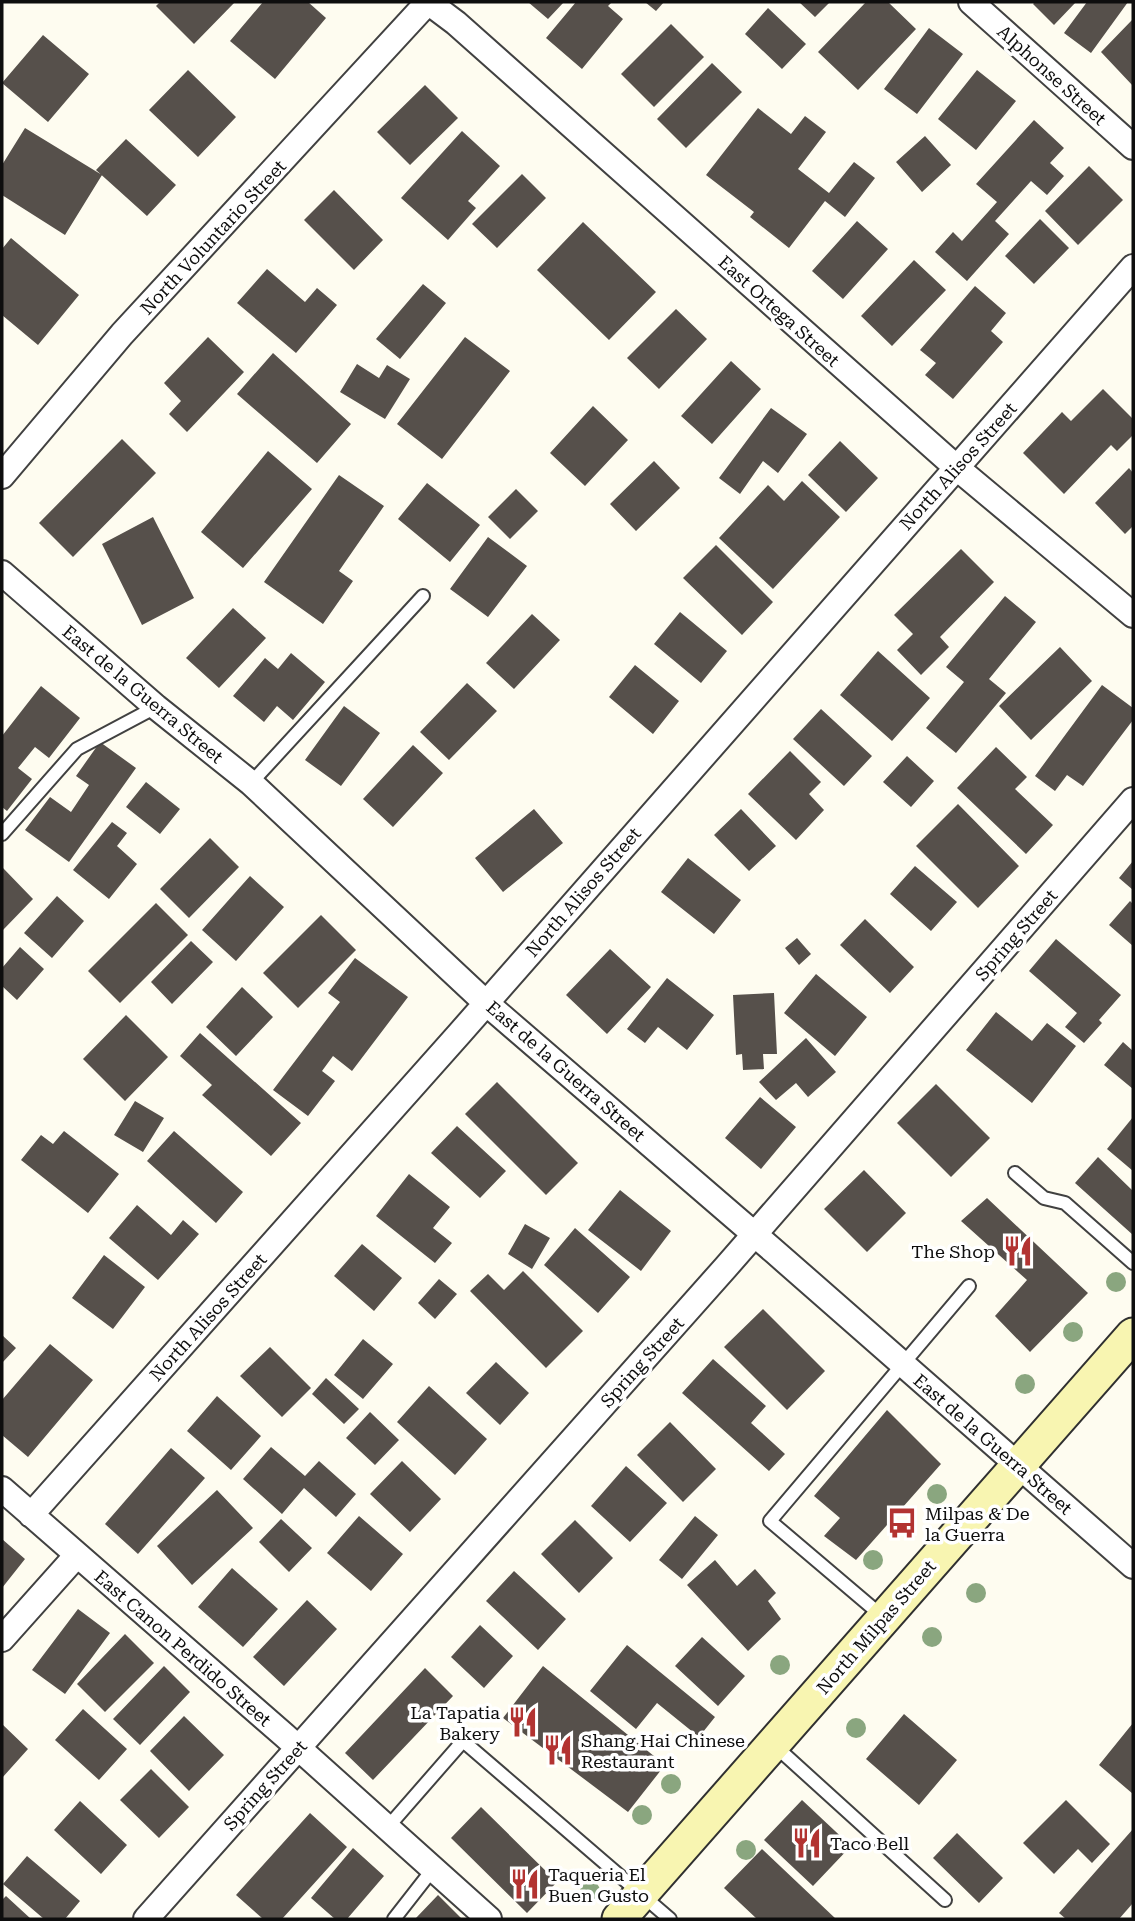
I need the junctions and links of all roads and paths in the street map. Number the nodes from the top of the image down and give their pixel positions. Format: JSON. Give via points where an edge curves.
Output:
{"nodes":[{"id":1,"x":428,"y":2,"type":"edge"},
{"id":2,"x":971,"y":2,"type":"edge"},
{"id":3,"x":1133,"y":147,"type":"edge"},
{"id":4,"x":1133,"y":267,"type":"edge"},
{"id":5,"x":957,"y":468,"type":"junction"},
{"id":6,"x":2,"y":476,"type":"edge"},
{"id":7,"x":2,"y":573,"type":"edge"},
{"id":8,"x":423,"y":596,"type":"dead end"},
{"id":9,"x":1133,"y":615,"type":"edge"},
{"id":10,"x":156,"y":707,"type":"junction"},
{"id":11,"x":251,"y":783,"type":"junction"},
{"id":12,"x":1133,"y":800,"type":"edge"},
{"id":13,"x":2,"y":834,"type":"edge"},
{"id":14,"x":486,"y":1003,"type":"junction"},
{"id":15,"x":1015,"y":1173,"type":"dead end"},
{"id":16,"x":755,"y":1235,"type":"junction"},
{"id":17,"x":1133,"y":1264,"type":"edge"},
{"id":18,"x":969,"y":1286,"type":"dead end"},
{"id":19,"x":1133,"y":1335,"type":"edge"},
{"id":20,"x":902,"y":1364,"type":"junction"},
{"id":21,"x":1018,"y":1465,"type":"junction"},
{"id":22,"x":2,"y":1489,"type":"edge"},
{"id":23,"x":31,"y":1515,"type":"junction"},
{"id":24,"x":77,"y":1555,"type":"junction"},
{"id":25,"x":1133,"y":1566,"type":"edge"},
{"id":26,"x":884,"y":1617,"type":"junction"},
{"id":27,"x":2,"y":1639,"type":"edge"},
{"id":28,"x":772,"y":1744,"type":"junction"},
{"id":29,"x":299,"y":1748,"type":"junction"},
{"id":30,"x":387,"y":1828,"type":"junction"},
{"id":31,"x":433,"y":1869,"type":"junction"},
{"id":32,"x":945,"y":1900,"type":"dead end"},
{"id":33,"x":629,"y":1907,"type":"edge"},
{"id":34,"x":146,"y":1919,"type":"edge"},
{"id":35,"x":394,"y":1919,"type":"edge"},
{"id":36,"x":489,"y":1919,"type":"edge"},
{"id":37,"x":670,"y":1919,"type":"edge"}],
"edges":[{"from":1,"to":5,"type":"street","name":"East Ortega Street"},
{"from":1,"to":6,"type":"street","name":"North Voluntario Street","via":[[122,334]]},
{"from":2,"to":3,"type":"street","name":"Alphonse Street"},
{"from":4,"to":5,"type":"street","name":"North Alisos Street"},
{"from":5,"to":9,"type":"street","name":"East Ortega Street"},
{"from":5,"to":14,"type":"street","name":"North Alisos Street"},
{"from":7,"to":10,"type":"street","name":"East de la Guerra Street"},
{"from":8,"to":11,"type":"lane"},
{"from":10,"to":11,"type":"street","name":"East de la Guerra Street"},
{"from":10,"to":13,"type":"lane","via":[[77,749]]},
{"from":11,"to":14,"type":"street","name":"East de la Guerra Street"},
{"from":12,"to":16,"type":"street","name":"Spring Street"},
{"from":14,"to":16,"type":"street","name":"East de la Guerra Street"},
{"from":14,"to":23,"type":"street","name":"North Alisos Street"},
{"from":15,"to":17,"type":"lane","via":[[1044,1198],[1065,1203]]},
{"from":16,"to":20,"type":"street","name":"East de la Guerra Street"},
{"from":16,"to":29,"type":"street","name":"Spring Street"},
{"from":18,"to":20,"type":"lane"},
{"from":19,"to":21,"type":"main road","name":"North Milpas Street"},
{"from":20,"to":21,"type":"street","name":"East de la Guerra Street"},
{"from":20,"to":26,"type":"lane","via":[[770,1521]]},
{"from":21,"to":25,"type":"street","name":"East de la Guerra Street"},
{"from":21,"to":26,"type":"main road","name":"North Milpas Street"},
{"from":22,"to":23,"type":"street","name":"East Canon Perdido Street"},
{"from":23,"to":24,"type":"street","name":"East Canon Perdido Street"},
{"from":24,"to":27,"type":"street"},
{"from":24,"to":29,"type":"street","name":"East Canon Perdido Street"},
{"from":26,"to":28,"type":"main road","name":"North Milpas Street"},
{"from":28,"to":32,"type":"lane"},
{"from":28,"to":33,"type":"main road","name":"North Milpas Street"},
{"from":29,"to":30,"type":"street","name":"East Canon Perdido Street"},
{"from":29,"to":34,"type":"street","name":"Spring Street"},
{"from":30,"to":31,"type":"street","name":"East Canon Perdido Street"},
{"from":30,"to":33,"type":"lane","via":[[463,1741]]},
{"from":31,"to":35,"type":"lane"},
{"from":31,"to":36,"type":"street","name":"East Canon Perdido Street"},
{"from":33,"to":37,"type":"lane"}]}
